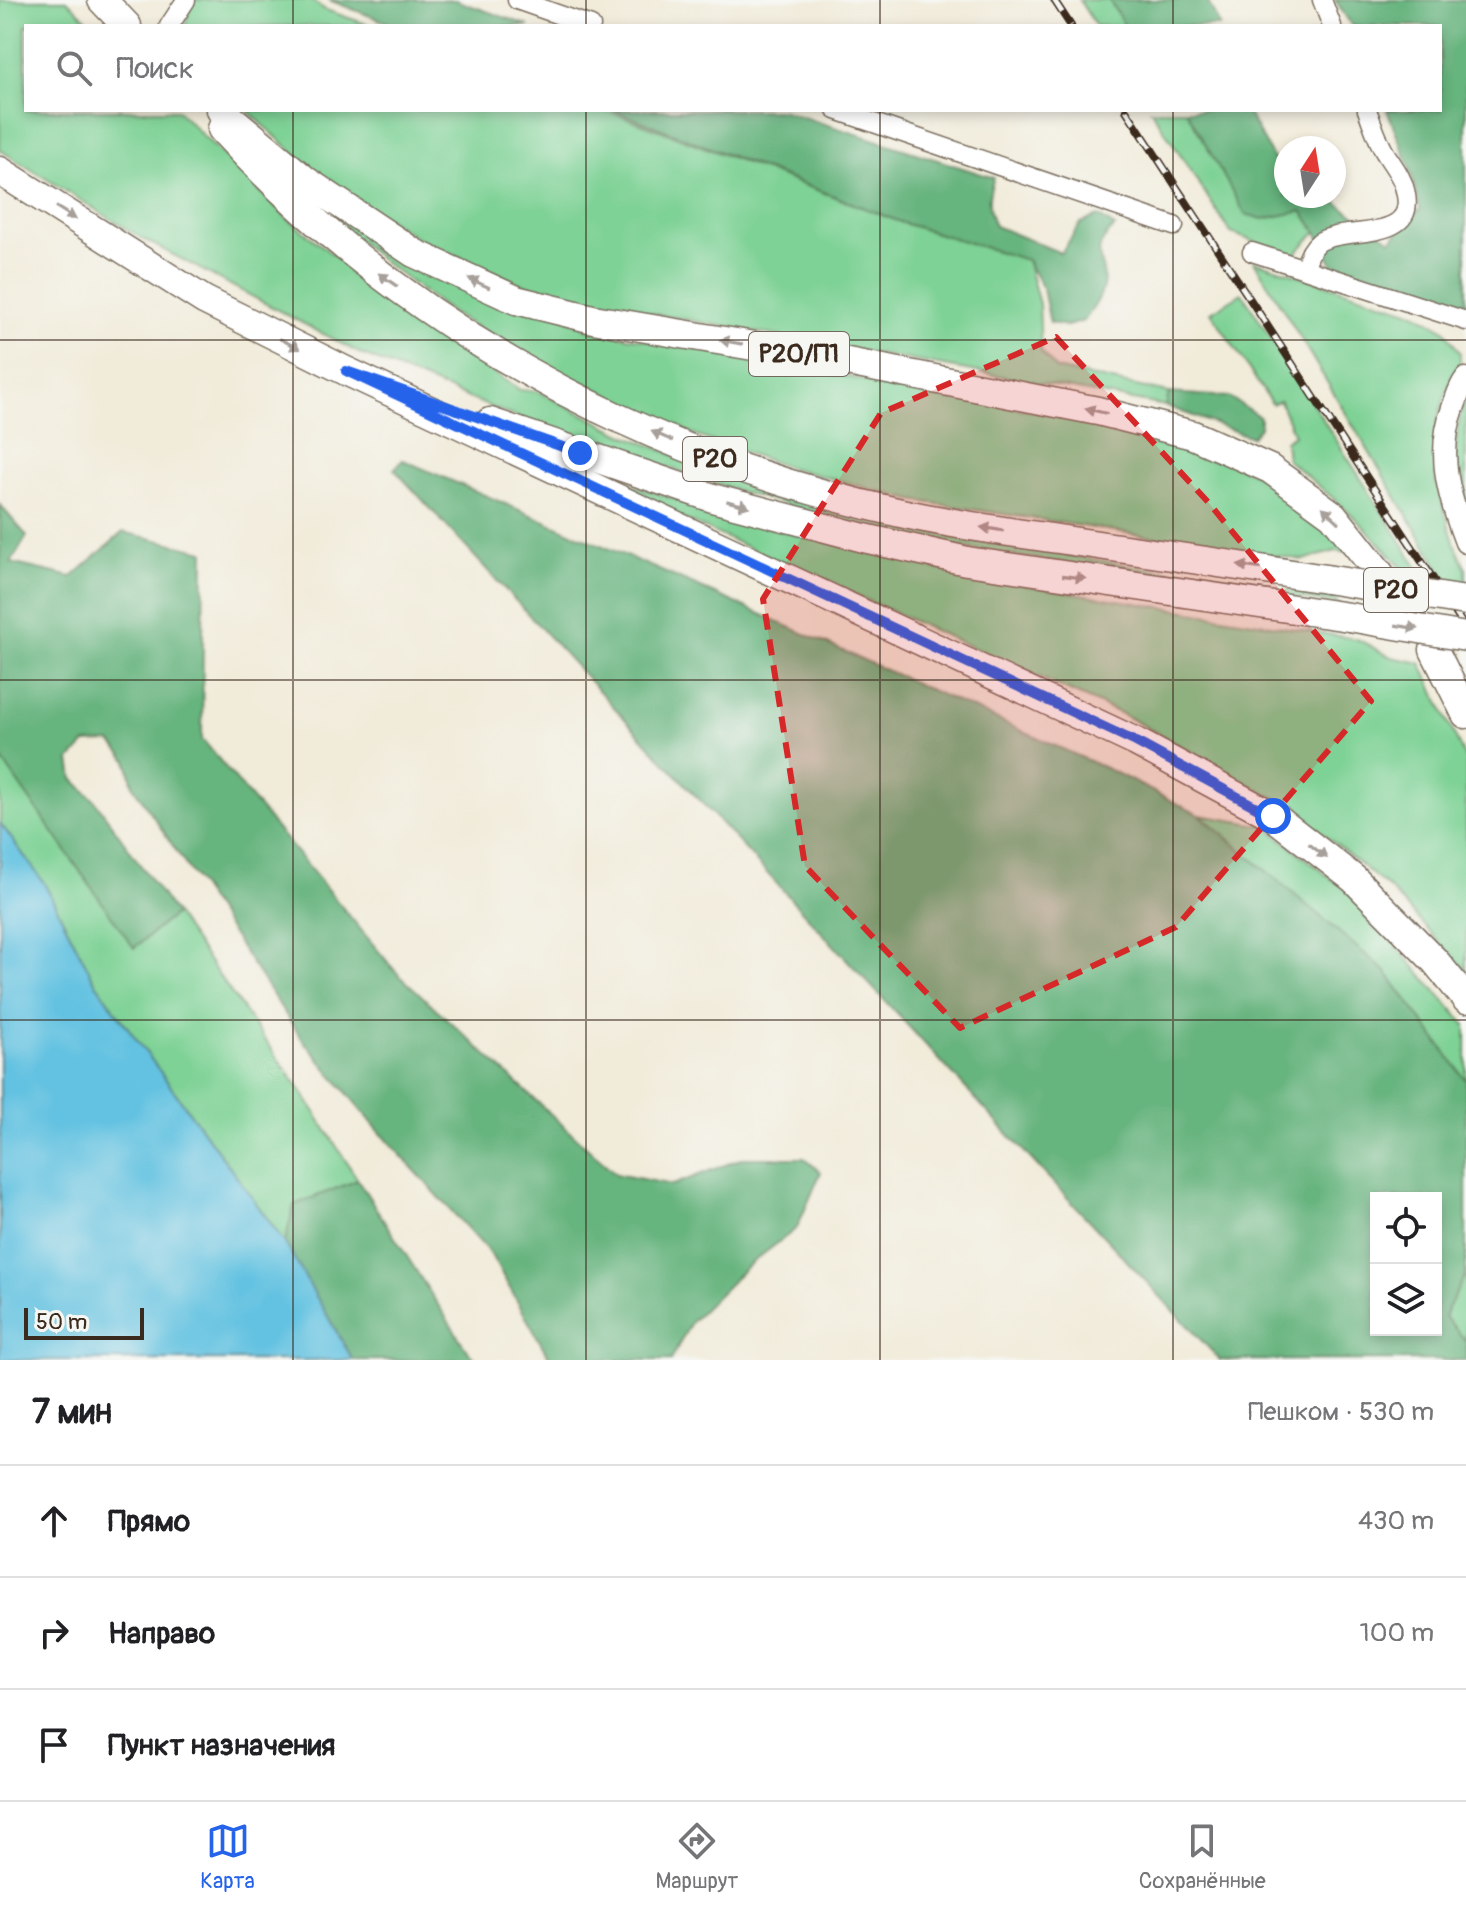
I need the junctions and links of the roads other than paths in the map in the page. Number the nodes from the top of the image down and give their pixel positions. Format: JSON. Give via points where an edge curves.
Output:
{"nodes":[{"id":1,"x":102,"y":0,"type":"edge"},
{"id":2,"x":186,"y":0,"type":"edge"},
{"id":3,"x":517,"y":0,"type":"edge"},
{"id":4,"x":1322,"y":0,"type":"edge"},
{"id":5,"x":125,"y":24,"type":"edge"},
{"id":6,"x":170,"y":24,"type":"edge"},
{"id":7,"x":585,"y":24,"type":"edge"},
{"id":8,"x":1331,"y":24,"type":"edge"},
{"id":9,"x":206,"y":112,"type":"edge"},
{"id":10,"x":223,"y":112,"type":"edge"},
{"id":11,"x":842,"y":112,"type":"edge"},
{"id":12,"x":1368,"y":112,"type":"edge"},
{"id":13,"x":0,"y":171,"type":"edge"},
{"id":14,"x":1174,"y":226,"type":"dead end"},
{"id":15,"x":1252,"y":252,"type":"dead end"},
{"id":16,"x":1305,"y":269,"type":"junction"},
{"id":17,"x":1466,"y":321,"type":"edge"},
{"id":18,"x":346,"y":371,"type":"junction"},
{"id":19,"x":1466,"y":379,"type":"edge"},
{"id":20,"x":1466,"y":542,"type":"edge"},
{"id":21,"x":1380,"y":574,"type":"tunnel mouth"},
{"id":22,"x":1466,"y":601,"type":"edge"},
{"id":23,"x":1466,"y":637,"type":"edge"},
{"id":24,"x":1434,"y":650,"type":"tunnel mouth"},
{"id":25,"x":1466,"y":714,"type":"edge"},
{"id":26,"x":1466,"y":999,"type":"edge"}],
"edges":[{"from":1,"to":5,"type":"main road"},
{"from":2,"to":6,"type":"street"},
{"from":3,"to":7,"type":"street"},
{"from":4,"to":8,"type":"street"},
{"from":22,"to":9,"type":"main road","number":"Р20","one_way":true,"bridge":true,"via":[[902,513],[708,456],[605,412],[449,323],[303,213]]},
{"from":21,"to":10,"type":"main road","number":"Р20/П1","one_way":true,"via":[[1333,515],[1270,469],[1193,435],[1098,411],[593,319],[516,300],[414,253],[306,181]]},
{"from":11,"to":14,"type":"street"},
{"from":12,"to":16,"type":"street","via":[[1407,196],[1404,215],[1394,226],[1320,241]]},
{"from":13,"to":18,"type":"main road","number":"Р20","one_way":true,"via":[[204,300]]},
{"from":15,"to":16,"type":"street"},
{"from":16,"to":17,"type":"street"},
{"from":18,"to":23,"type":"main road","number":"Р20","one_way":true,"bridge":true,"via":[[716,499],[864,538],[967,561]]},
{"from":18,"to":26,"type":"main road","one_way":true,"via":[[1136,742],[1273,816],[1354,879]]},
{"from":19,"to":20,"type":"street","via":[[1448,420],[1444,449],[1446,481]]},
{"from":24,"to":25,"type":"main road"}]}
